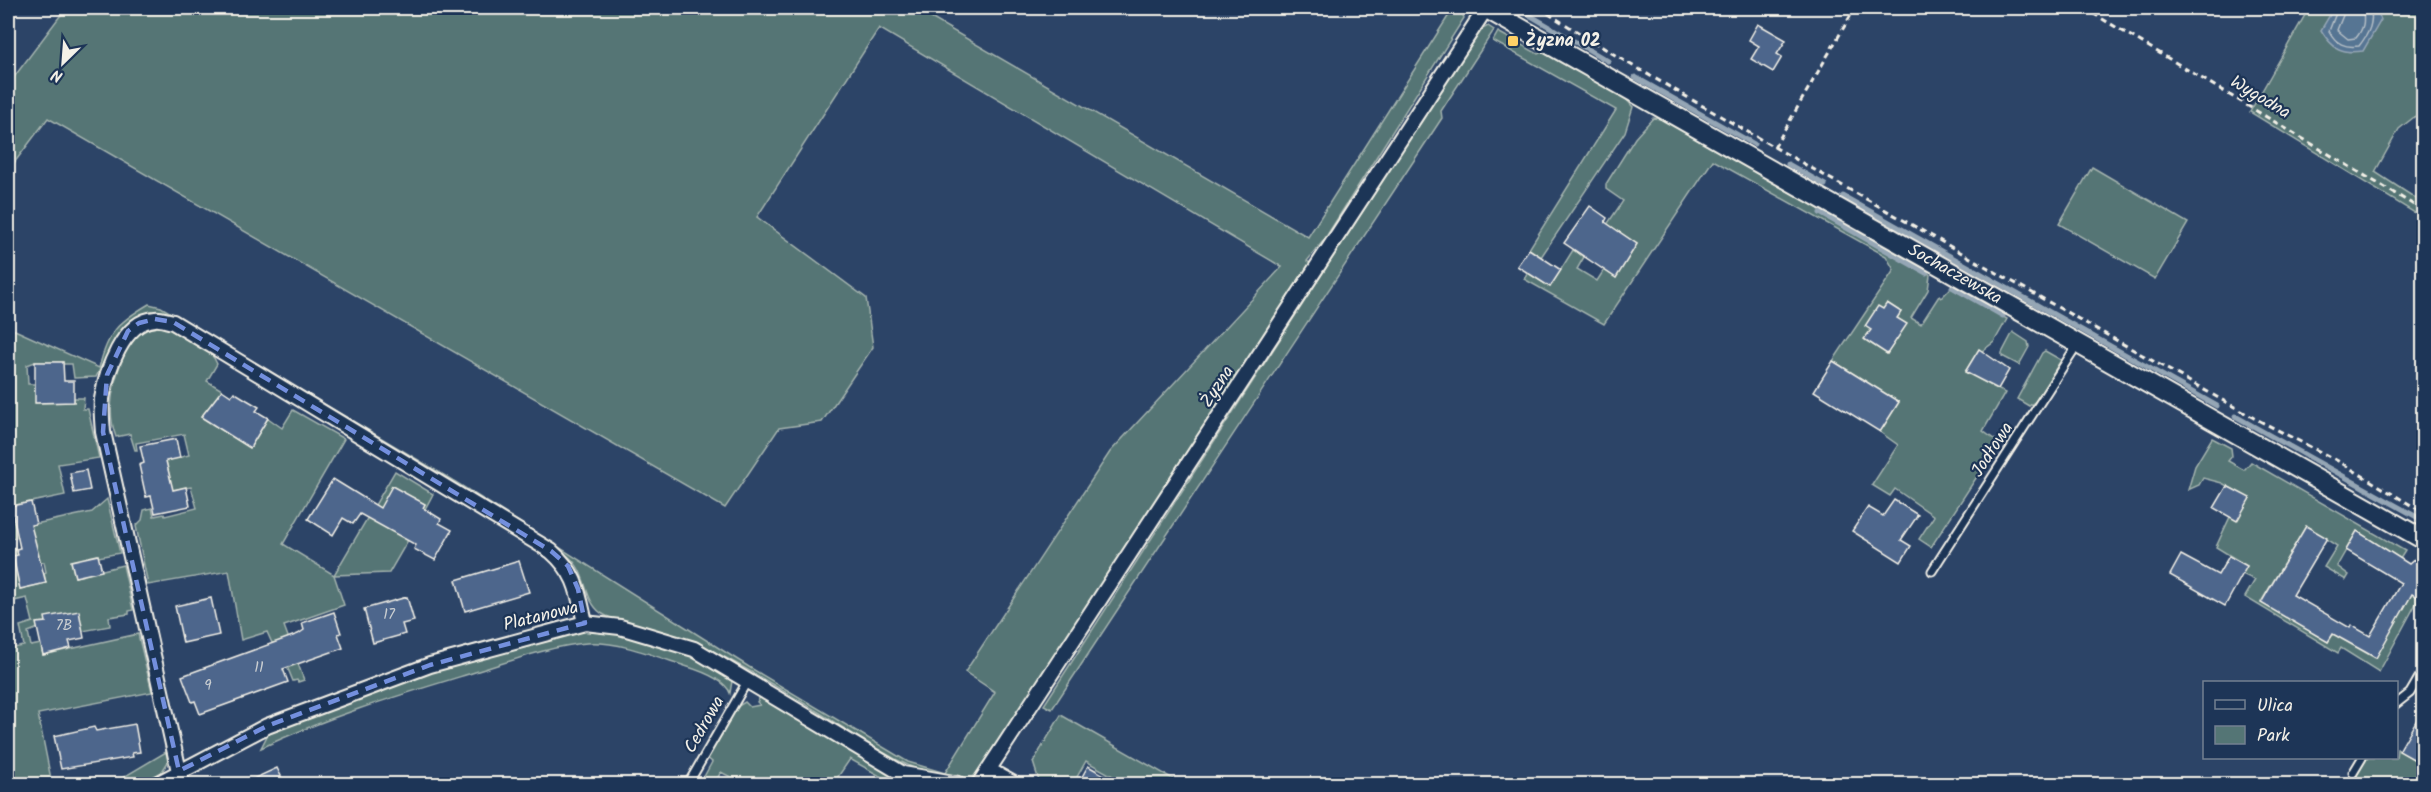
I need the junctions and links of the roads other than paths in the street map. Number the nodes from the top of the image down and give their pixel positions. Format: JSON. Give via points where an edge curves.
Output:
{"nodes":[{"id":1,"x":1486,"y":8,"type":"edge"},
{"id":2,"x":2077,"y":345,"type":"junction"},
{"id":3,"x":2424,"y":540,"type":"edge"},
{"id":4,"x":1932,"y":571,"type":"dead end"},
{"id":5,"x":585,"y":623,"type":"junction"},
{"id":6,"x":2424,"y":669,"type":"edge"},
{"id":7,"x":748,"y":680,"type":"junction"},
{"id":8,"x":2398,"y":703,"type":"edge"},
{"id":9,"x":2361,"y":759,"type":"edge"},
{"id":10,"x":989,"y":770,"type":"junction"},
{"id":11,"x":179,"y":771,"type":"junction"},
{"id":12,"x":2353,"y":774,"type":"dead end"},
{"id":13,"x":157,"y":784,"type":"edge"},
{"id":14,"x":187,"y":784,"type":"edge"},
{"id":15,"x":688,"y":784,"type":"edge"},
{"id":16,"x":959,"y":784,"type":"edge"},
{"id":17,"x":979,"y":784,"type":"edge"},
{"id":18,"x":1014,"y":784,"type":"edge"}],
"edges":[{"from":1,"to":2,"type":"street","name":"Sochaczewska"},
{"from":1,"to":10,"type":"street","name":"Żyzna"},
{"from":2,"to":3,"type":"street","name":"Sochaczewska"},
{"from":2,"to":4,"type":"lane","name":"Jodłowa"},
{"from":5,"to":7,"type":"street","name":"Platanowa","via":[[620,627],[694,649]]},
{"from":5,"to":11,"type":"street","name":"Platanowa","via":[[430,665],[267,726]]},
{"from":5,"to":11,"type":"street","via":[[578,589],[568,566],[550,551],[173,322],[155,319],[139,323],[128,331],[107,375],[102,400],[103,432]]},
{"from":6,"to":8,"type":"lane","via":[[2410,693]]},
{"from":7,"to":15,"type":"lane","name":"Cedrowa"},
{"from":7,"to":16,"type":"street","name":"Platanowa","via":[[903,774]]},
{"from":9,"to":12,"type":"lane"},
{"from":10,"to":17,"type":"street","name":"Żyzna"},
{"from":10,"to":18,"type":"street"},
{"from":11,"to":13,"type":"street","name":"Platanowa"},
{"from":11,"to":14,"type":"lane"}]}
